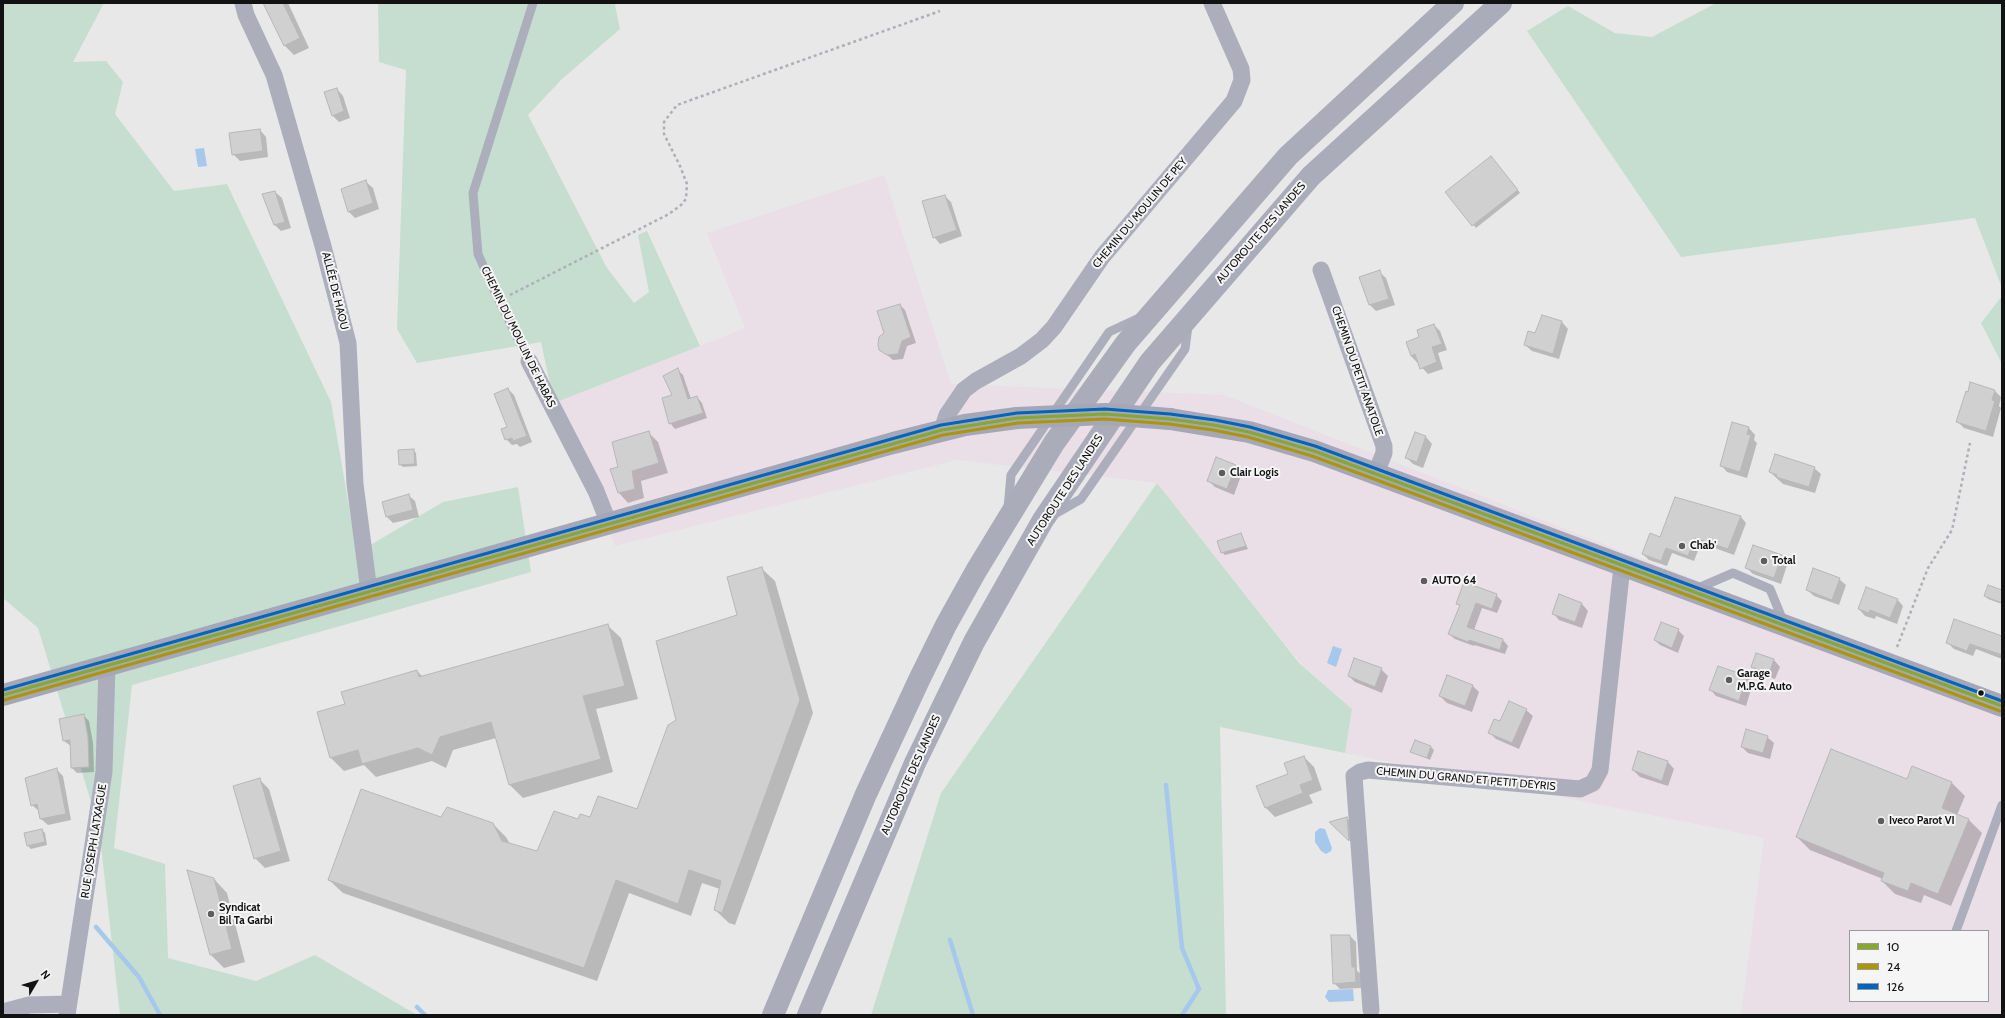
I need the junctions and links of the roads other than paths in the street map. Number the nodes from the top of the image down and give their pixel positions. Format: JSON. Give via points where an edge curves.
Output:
{"nodes":[{"id":1,"x":243,"y":3,"type":"edge"},
{"id":2,"x":533,"y":3,"type":"edge"},
{"id":3,"x":1212,"y":3,"type":"edge"},
{"id":4,"x":1453,"y":3,"type":"edge"},
{"id":5,"x":1501,"y":3,"type":"edge"},
{"id":6,"x":1321,"y":270,"type":"dead end"},
{"id":7,"x":529,"y":361,"type":"joint"},
{"id":8,"x":942,"y":430,"type":"junction"},
{"id":9,"x":1376,"y":473,"type":"junction"},
{"id":10,"x":609,"y":524,"type":"junction"},
{"id":11,"x":1622,"y":566,"type":"junction"},
{"id":12,"x":369,"y":591,"type":"junction"},
{"id":13,"x":1691,"y":591,"type":"junction"},
{"id":14,"x":1785,"y":626,"type":"junction"},
{"id":15,"x":107,"y":665,"type":"junction"},
{"id":16,"x":3,"y":695,"type":"edge"},
{"id":17,"x":2002,"y":706,"type":"edge"},
{"id":18,"x":2002,"y":805,"type":"edge"},
{"id":19,"x":1956,"y":930,"type":"edge"},
{"id":20,"x":68,"y":1010,"type":"edge"},
{"id":21,"x":1371,"y":1010,"type":"dead end"},
{"id":22,"x":5,"y":1013,"type":"edge"},
{"id":23,"x":773,"y":1015,"type":"edge"},
{"id":24,"x":808,"y":1015,"type":"edge"}],
"edges":[{"from":1,"to":12,"type":"street","name":"ALLÉE DE HAOU","via":[[246,15],[274,74],[348,343],[355,484]]},
{"from":2,"to":7,"type":"lane","name":"CHEMIN DU MOULIN DE HABAS","via":[[473,193],[478,254]]},
{"from":3,"to":8,"type":"street","name":"CHEMIN DU MOULIN DE PEY","via":[[1241,69],[1242,80],[1234,101],[1102,257],[1054,327],[1022,356],[964,390],[947,415]]},
{"from":4,"to":23,"type":"highway","via":[[1288,156],[1126,343],[1059,437],[1007,519],[946,626],[883,755]]},
{"from":5,"to":24,"type":"highway","name":"AUTOROUTE DES LANDES","via":[[1310,176],[1150,362],[1043,520],[998,597],[949,690],[896,806]]},
{"from":6,"to":9,"type":"street","name":"CHEMIN DU PETIT ANATOLE","via":[[1384,446]]},
{"from":7,"to":10,"type":"street","name":"CHEMIN DU MOULIN DE HABAS","via":[[596,492]]},
{"from":8,"to":9,"type":"main road","bridge":true,"via":[[1017,418],[1105,414],[1170,419],[1249,432],[1314,450]]},
{"from":8,"to":10,"type":"main road"},
{"from":9,"to":11,"type":"main road"},
{"from":10,"to":12,"type":"main road"},
{"from":11,"to":13,"type":"main road"},
{"from":11,"to":21,"type":"street","name":"CHEMIN DU GRAND ET PETIT DEYRIS","via":[[1600,770],[1592,782],[1580,789],[1368,770],[1354,776]]},
{"from":12,"to":15,"type":"main road"},
{"from":13,"to":14,"type":"main road"},
{"from":13,"to":14,"type":"lane","via":[[1733,573],[1770,588]]},
{"from":14,"to":17,"type":"main road"},
{"from":15,"to":16,"type":"main road"},
{"from":15,"to":20,"type":"street","name":"RUE JOSEPH LATXAGUE","via":[[104,772]]},
{"from":18,"to":19,"type":"lane"},
{"from":20,"to":22,"type":"street","via":[[29,1005]]}]}
